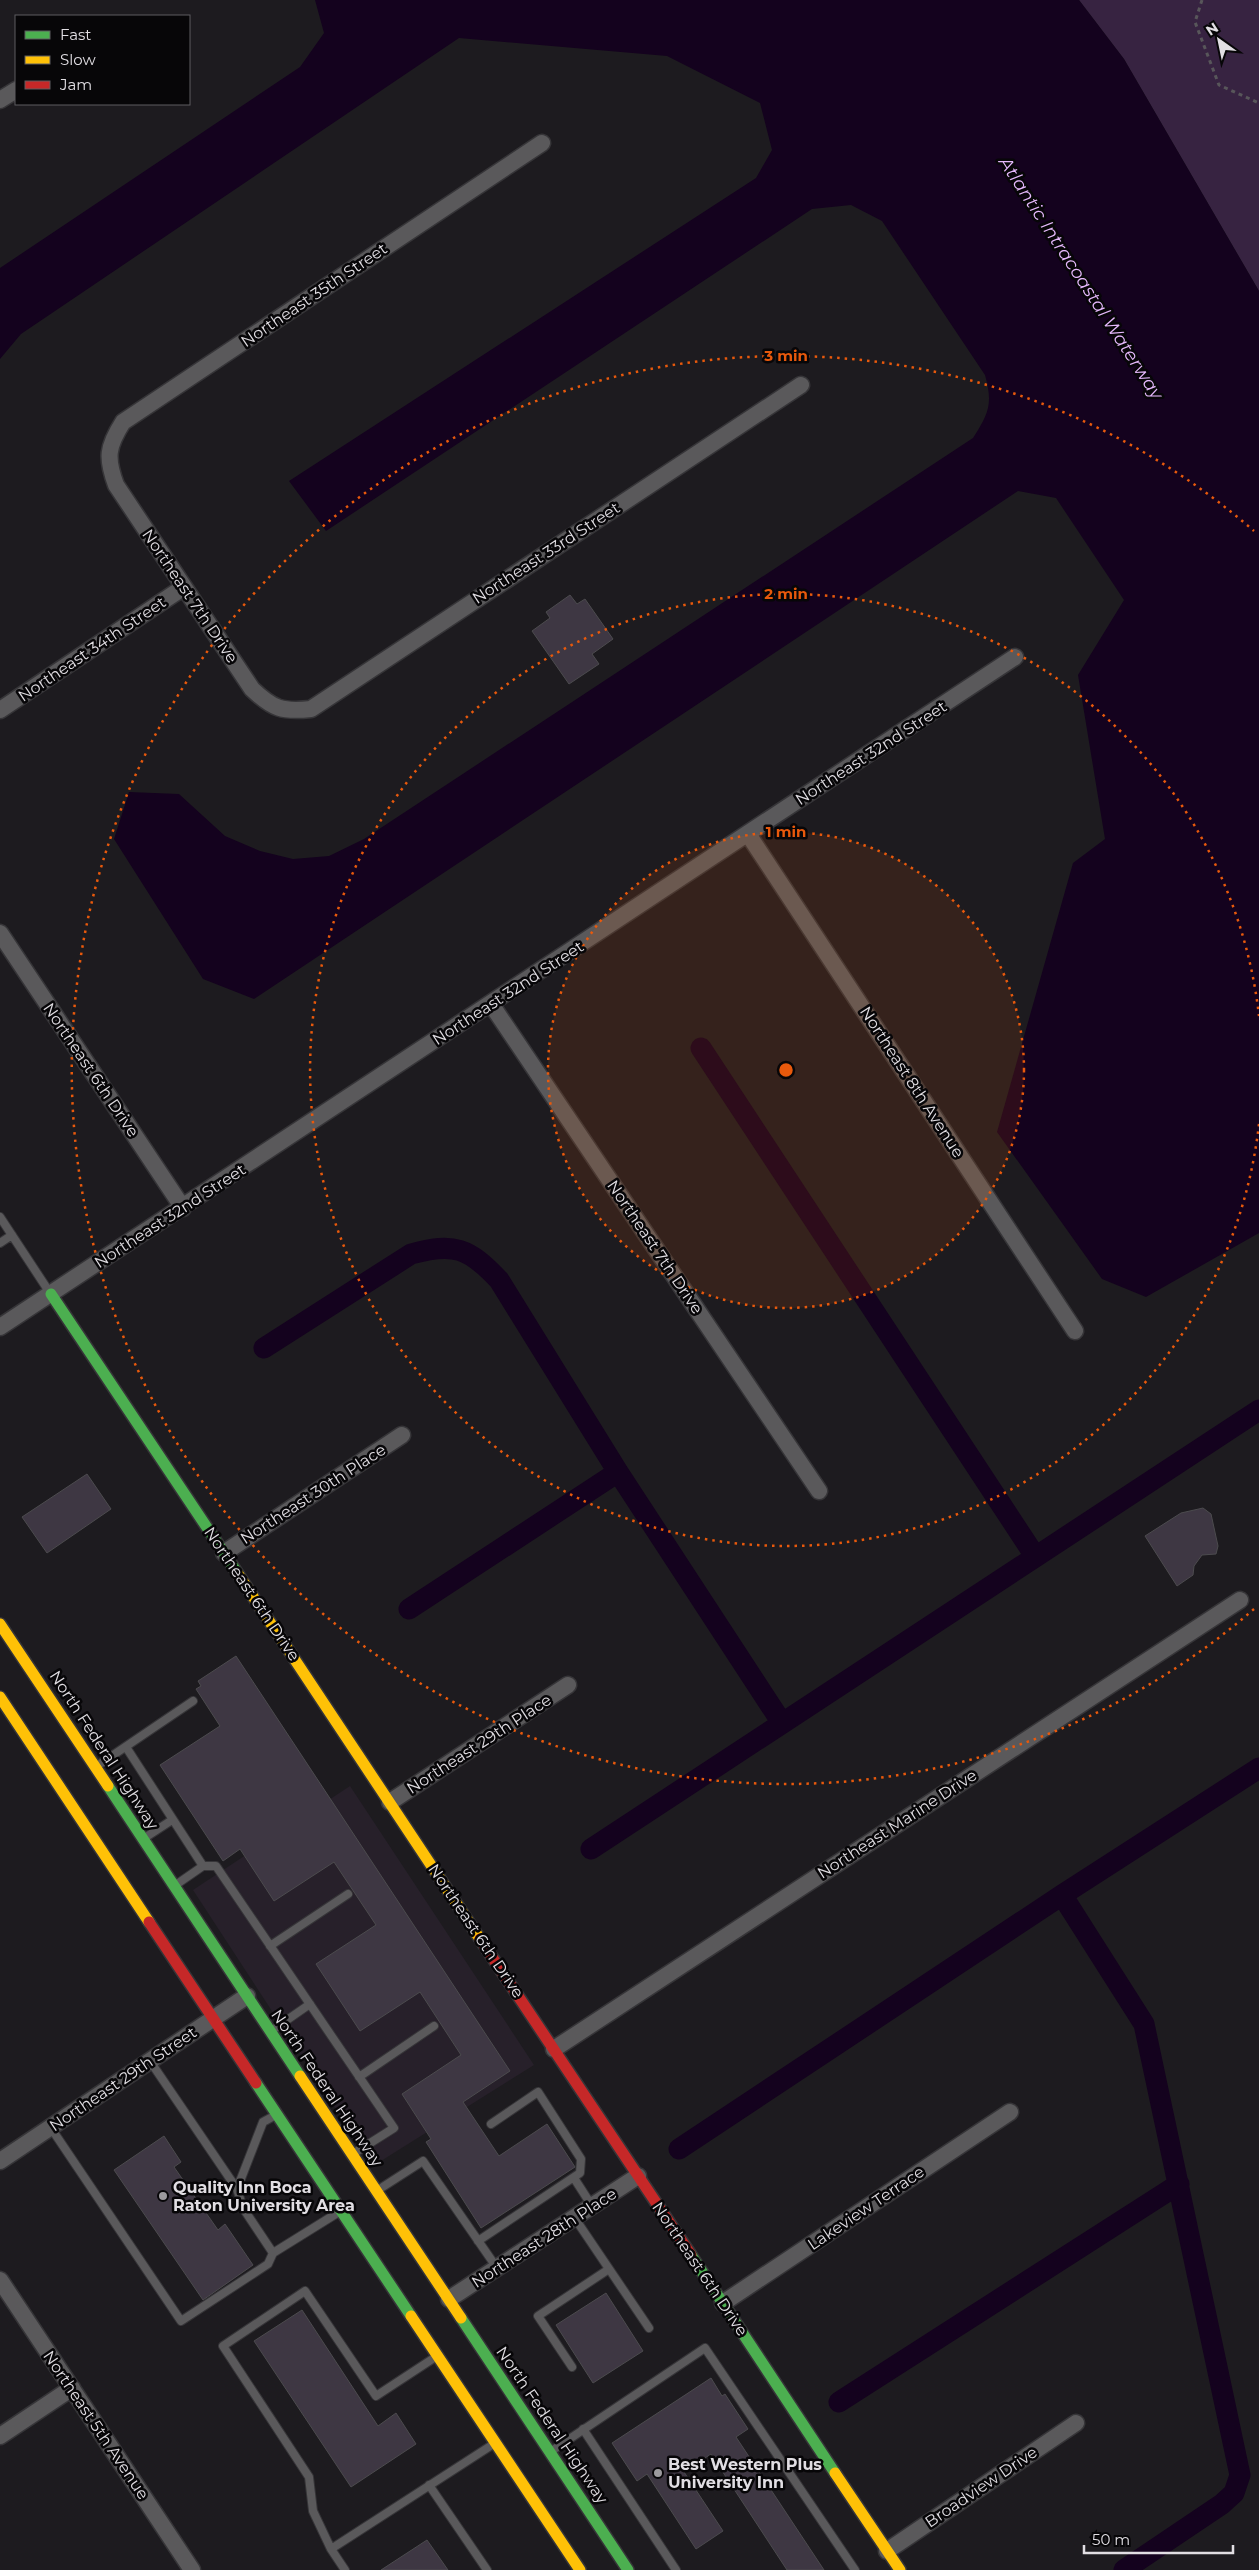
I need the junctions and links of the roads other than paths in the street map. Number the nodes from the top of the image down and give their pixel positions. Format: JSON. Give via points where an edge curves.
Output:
{"nodes":[{"id":1,"x":15,"y":91,"type":"edge"},
{"id":2,"x":0,"y":100,"type":"edge"},
{"id":3,"x":542,"y":143,"type":"dead end"},
{"id":4,"x":801,"y":385,"type":"dead end"},
{"id":5,"x":108,"y":464,"type":"joint"},
{"id":6,"x":184,"y":588,"type":"junction"},
{"id":7,"x":1015,"y":657,"type":"dead end"},
{"id":8,"x":0,"y":710,"type":"edge"},
{"id":9,"x":288,"y":711,"type":"joint"},
{"id":10,"x":748,"y":834,"type":"junction"},
{"id":11,"x":0,"y":933,"type":"edge"},
{"id":12,"x":491,"y":1004,"type":"junction"},
{"id":13,"x":182,"y":1208,"type":"junction"},
{"id":14,"x":0,"y":1217,"type":"edge"},
{"id":15,"x":12,"y":1235,"type":"junction"},
{"id":16,"x":0,"y":1243,"type":"edge"},
{"id":17,"x":51,"y":1294,"type":"junction"},
{"id":18,"x":0,"y":1327,"type":"edge"},
{"id":19,"x":1075,"y":1331,"type":"dead end"},
{"id":20,"x":402,"y":1436,"type":"dead end"},
{"id":21,"x":819,"y":1491,"type":"dead end"},
{"id":22,"x":224,"y":1553,"type":"junction"},
{"id":23,"x":1240,"y":1600,"type":"dead end"},
{"id":24,"x":0,"y":1624,"type":"edge"},
{"id":25,"x":568,"y":1685,"type":"dead end"},
{"id":26,"x":0,"y":1697,"type":"edge"},
{"id":27,"x":193,"y":1701,"type":"dead end"},
{"id":28,"x":126,"y":1747,"type":"junction"},
{"id":29,"x":95,"y":1767,"type":"junction"},
{"id":30,"x":390,"y":1802,"type":"junction"},
{"id":31,"x":172,"y":1820,"type":"junction"},
{"id":32,"x":143,"y":1839,"type":"junction"},
{"id":33,"x":203,"y":1866,"type":"junction"},
{"id":34,"x":174,"y":1886,"type":"junction"},
{"id":35,"x":348,"y":1894,"type":"dead end"},
{"id":36,"x":270,"y":1946,"type":"junction"},
{"id":37,"x":247,"y":1996,"type":"junction"},
{"id":38,"x":310,"y":2004,"type":"junction"},
{"id":39,"x":214,"y":2018,"type":"junction"},
{"id":40,"x":434,"y":2026,"type":"dead end"},
{"id":41,"x":270,"y":2031,"type":"junction"},
{"id":42,"x":554,"y":2049,"type":"junction"},
{"id":43,"x":150,"y":2061,"type":"junction"},
{"id":44,"x":359,"y":2076,"type":"junction"},
{"id":45,"x":1010,"y":2112,"type":"dead end"},
{"id":46,"x":278,"y":2113,"type":"junction"},
{"id":47,"x":491,"y":2124,"type":"dead end"},
{"id":48,"x":51,"y":2128,"type":"junction"},
{"id":49,"x":352,"y":2155,"type":"junction"},
{"id":50,"x":0,"y":2162,"type":"edge"},
{"id":51,"x":638,"y":2176,"type":"junction"},
{"id":52,"x":574,"y":2178,"type":"junction"},
{"id":53,"x":237,"y":2189,"type":"junction"},
{"id":54,"x":376,"y":2191,"type":"junction"},
{"id":55,"x":592,"y":2206,"type":"junction"},
{"id":56,"x":342,"y":2211,"type":"junction"},
{"id":57,"x":574,"y":2218,"type":"junction"},
{"id":58,"x":478,"y":2241,"type":"junction"},
{"id":59,"x":273,"y":2252,"type":"junction"},
{"id":60,"x":497,"y":2268,"type":"junction"},
{"id":61,"x":609,"y":2268,"type":"junction"},
{"id":62,"x":0,"y":2280,"type":"edge"},
{"id":63,"x":449,"y":2299,"type":"junction"},
{"id":64,"x":723,"y":2303,"type":"junction"},
{"id":65,"x":649,"y":2328,"type":"dead end"},
{"id":66,"x":438,"y":2355,"type":"junction"},
{"id":67,"x":572,"y":2368,"type":"dead end"},
{"id":68,"x":72,"y":2388,"type":"junction"},
{"id":69,"x":1076,"y":2423,"type":"dead end"},
{"id":70,"x":583,"y":2429,"type":"junction"},
{"id":71,"x":0,"y":2436,"type":"edge"},
{"id":72,"x":496,"y":2442,"type":"junction"},
{"id":73,"x":550,"y":2452,"type":"junction"},
{"id":74,"x":429,"y":2485,"type":"junction"},
{"id":75,"x":331,"y":2549,"type":"junction"},
{"id":76,"x":887,"y":2551,"type":"junction"},
{"id":77,"x":192,"y":2570,"type":"edge"},
{"id":78,"x":345,"y":2570,"type":"edge"},
{"id":79,"x":487,"y":2570,"type":"edge"},
{"id":80,"x":580,"y":2570,"type":"edge"},
{"id":81,"x":628,"y":2570,"type":"edge"},
{"id":82,"x":676,"y":2570,"type":"edge"},
{"id":83,"x":855,"y":2570,"type":"edge"},
{"id":84,"x":900,"y":2570,"type":"edge"}],
"edges":[{"from":1,"to":2,"type":"street"},
{"from":3,"to":5,"type":"street","name":"Northeast 35th Street","via":[[123,422],[111,441]]},
{"from":4,"to":9,"type":"street","name":"Northeast 33rd Street","via":[[311,709]]},
{"from":5,"to":6,"type":"street","name":"Northeast 7th Drive","via":[[116,486]]},
{"from":6,"to":8,"type":"street","name":"Northeast 34th Street"},
{"from":6,"to":9,"type":"street","name":"Northeast 7th Drive","via":[[252,689],[268,705]]},
{"from":7,"to":10,"type":"street","name":"Northeast 32nd Street"},
{"from":10,"to":12,"type":"street","name":"Northeast 32nd Street"},
{"from":10,"to":19,"type":"street","name":"Northeast 8th Avenue"},
{"from":11,"to":13,"type":"street","name":"Northeast 6th Drive"},
{"from":12,"to":13,"type":"street","name":"Northeast 32nd Street"},
{"from":12,"to":21,"type":"street","name":"Northeast 7th Drive"},
{"from":13,"to":17,"type":"street","name":"Northeast 32nd Street"},
{"from":14,"to":15,"type":"lane"},
{"from":15,"to":16,"type":"lane"},
{"from":15,"to":17,"type":"lane"},
{"from":17,"to":18,"type":"street","name":"Northeast 32nd Street"},
{"from":17,"to":22,"type":"main road","name":"Northeast 6th Drive"},
{"from":20,"to":22,"type":"street","name":"Northeast 30th Place"},
{"from":22,"to":30,"type":"main road","name":"Northeast 6th Drive"},
{"from":23,"to":42,"type":"street","name":"Northeast Marine Drive"},
{"from":24,"to":29,"type":"main road","name":"North Federal Highway"},
{"from":25,"to":30,"type":"street","name":"Northeast 29th Place"},
{"from":26,"to":39,"type":"main road"},
{"from":27,"to":28,"type":"lane"},
{"from":28,"to":29,"type":"lane"},
{"from":28,"to":31,"type":"lane"},
{"from":29,"to":32,"type":"main road","name":"North Federal Highway"},
{"from":30,"to":42,"type":"main road","name":"Northeast 6th Drive"},
{"from":31,"to":32,"type":"lane"},
{"from":31,"to":33,"type":"lane"},
{"from":32,"to":34,"type":"main road","name":"North Federal Highway"},
{"from":33,"to":34,"type":"lane"},
{"from":33,"to":36,"type":"lane","via":[[216,1866]]},
{"from":34,"to":37,"type":"main road","name":"North Federal Highway"},
{"from":35,"to":36,"type":"lane"},
{"from":36,"to":38,"type":"lane"},
{"from":37,"to":39,"type":"street","name":"Northeast 29th Street"},
{"from":37,"to":41,"type":"main road","name":"North Federal Highway"},
{"from":38,"to":41,"type":"lane"},
{"from":38,"to":44,"type":"lane"},
{"from":39,"to":43,"type":"street","name":"Northeast 29th Street"},
{"from":39,"to":46,"type":"main road"},
{"from":40,"to":44,"type":"lane"},
{"from":41,"to":49,"type":"main road","name":"North Federal Highway"},
{"from":42,"to":51,"type":"main road","name":"Northeast 6th Drive"},
{"from":43,"to":48,"type":"street","name":"Northeast 29th Street"},
{"from":43,"to":53,"type":"lane"},
{"from":44,"to":49,"type":"lane","via":[[394,2128]]},
{"from":45,"to":64,"type":"street","name":"Lakeview Terrace"},
{"from":46,"to":53,"type":"lane","via":[[263,2122]]},
{"from":46,"to":56,"type":"main road"},
{"from":47,"to":52,"type":"lane","via":[[538,2092],[581,2159],[580,2174]]},
{"from":48,"to":50,"type":"street","name":"Northeast 29th Street"},
{"from":48,"to":59,"type":"lane","via":[[181,2321],[268,2264]]},
{"from":49,"to":54,"type":"main road","name":"North Federal Highway"},
{"from":51,"to":55,"type":"street","name":"Northeast 28th Place"},
{"from":51,"to":64,"type":"main road","name":"Northeast 6th Drive"},
{"from":52,"to":55,"type":"lane"},
{"from":52,"to":58,"type":"lane"},
{"from":53,"to":59,"type":"lane","via":[[243,2208]]},
{"from":54,"to":58,"type":"lane","via":[[423,2161]]},
{"from":54,"to":63,"type":"main road","name":"North Federal Highway"},
{"from":55,"to":57,"type":"street","name":"Northeast 28th Place"},
{"from":56,"to":59,"type":"lane"},
{"from":56,"to":66,"type":"main road"},
{"from":57,"to":60,"type":"street","name":"Northeast 28th Place"},
{"from":57,"to":61,"type":"lane"},
{"from":58,"to":60,"type":"lane"},
{"from":60,"to":63,"type":"street","name":"Northeast 28th Place"},
{"from":61,"to":65,"type":"lane"},
{"from":61,"to":67,"type":"lane","via":[[538,2316]]},
{"from":62,"to":68,"type":"street","name":"Northeast 5th Avenue"},
{"from":63,"to":73,"type":"main road","name":"North Federal Highway"},
{"from":64,"to":76,"type":"main road","name":"Northeast 6th Drive"},
{"from":66,"to":72,"type":"main road"},
{"from":66,"to":75,"type":"lane","via":[[376,2396],[305,2291],[223,2346],[309,2477],[313,2511]]},
{"from":68,"to":71,"type":"street"},
{"from":68,"to":77,"type":"street","name":"Northeast 5th Avenue"},
{"from":69,"to":76,"type":"street","name":"Broadview Drive"},
{"from":70,"to":73,"type":"lane"},
{"from":70,"to":82,"type":"lane"},
{"from":70,"to":83,"type":"lane","via":[[705,2348]]},
{"from":72,"to":74,"type":"lane"},
{"from":72,"to":80,"type":"main road"},
{"from":73,"to":81,"type":"main road","name":"North Federal Highway"},
{"from":74,"to":75,"type":"lane"},
{"from":74,"to":79,"type":"lane"},
{"from":75,"to":78,"type":"lane"},
{"from":76,"to":84,"type":"main road","name":"Northeast 6th Drive"}]}
